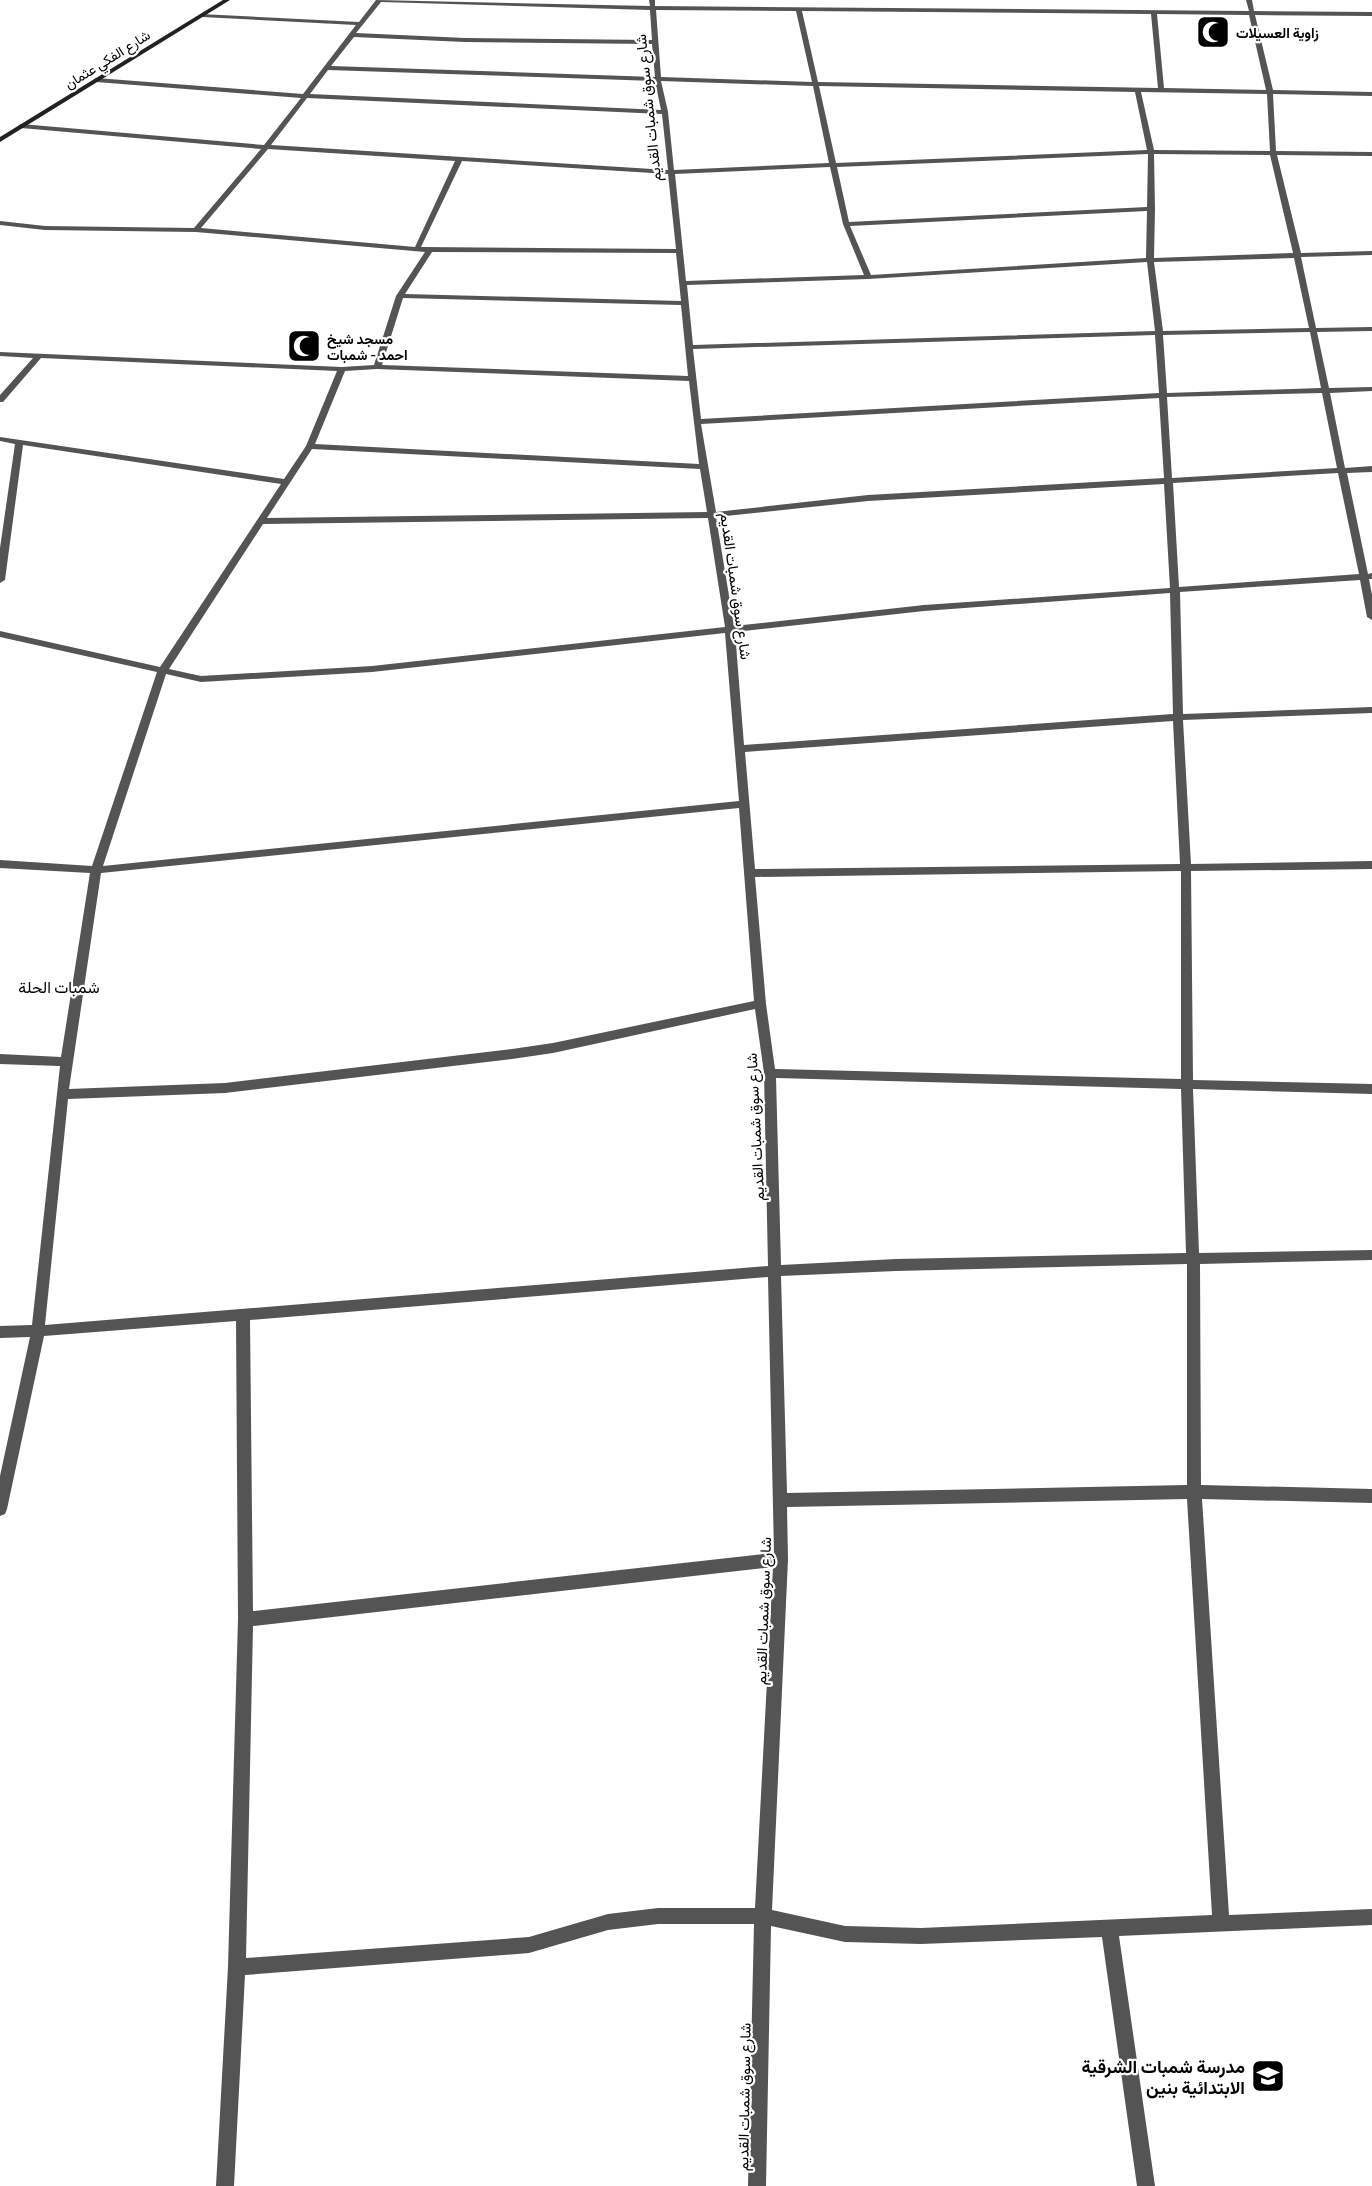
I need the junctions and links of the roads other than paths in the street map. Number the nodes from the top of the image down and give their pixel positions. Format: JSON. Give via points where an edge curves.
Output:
{"nodes":[{"id":1,"x":227,"y":0,"type":"edge"},
{"id":2,"x":379,"y":0,"type":"edge"},
{"id":3,"x":996,"y":0,"type":"edge"},
{"id":4,"x":1249,"y":0,"type":"edge"},
{"id":5,"x":653,"y":4,"type":"edge"},
{"id":6,"x":799,"y":9,"type":"junction"},
{"id":7,"x":1000,"y":10,"type":"junction"},
{"id":8,"x":1154,"y":13,"type":"junction"},
{"id":9,"x":1250,"y":13,"type":"junction"},
{"id":10,"x":1372,"y":14,"type":"edge"},
{"id":11,"x":202,"y":15,"type":"junction"},
{"id":12,"x":361,"y":24,"type":"junction"},
{"id":13,"x":352,"y":35,"type":"junction"},
{"id":14,"x":656,"y":42,"type":"junction"},
{"id":15,"x":326,"y":68,"type":"junction"},
{"id":16,"x":658,"y":79,"type":"junction"},
{"id":17,"x":96,"y":80,"type":"junction"},
{"id":18,"x":813,"y":84,"type":"junction"},
{"id":19,"x":1138,"y":90,"type":"junction"},
{"id":20,"x":1161,"y":90,"type":"junction"},
{"id":21,"x":1270,"y":92,"type":"junction"},
{"id":22,"x":1372,"y":94,"type":"edge"},
{"id":23,"x":304,"y":96,"type":"junction"},
{"id":24,"x":665,"y":112,"type":"junction"},
{"id":25,"x":21,"y":126,"type":"junction"},
{"id":26,"x":0,"y":140,"type":"edge"},
{"id":27,"x":266,"y":147,"type":"junction"},
{"id":28,"x":1151,"y":152,"type":"junction"},
{"id":29,"x":1273,"y":153,"type":"junction"},
{"id":30,"x":1372,"y":154,"type":"edge"},
{"id":31,"x":459,"y":160,"type":"junction"},
{"id":32,"x":832,"y":167,"type":"junction"},
{"id":33,"x":671,"y":172,"type":"junction"},
{"id":34,"x":1152,"y":209,"type":"junction"},
{"id":35,"x":0,"y":223,"type":"edge"},
{"id":36,"x":846,"y":224,"type":"junction"},
{"id":37,"x":196,"y":230,"type":"junction"},
{"id":38,"x":417,"y":249,"type":"junction"},
{"id":39,"x":430,"y":250,"type":"junction"},
{"id":40,"x":678,"y":251,"type":"junction"},
{"id":41,"x":1372,"y":253,"type":"edge"},
{"id":42,"x":1297,"y":254,"type":"junction"},
{"id":43,"x":1150,"y":260,"type":"junction"},
{"id":44,"x":868,"y":277,"type":"junction"},
{"id":45,"x":682,"y":283,"type":"junction"},
{"id":46,"x":400,"y":296,"type":"junction"},
{"id":47,"x":684,"y":303,"type":"junction"},
{"id":48,"x":1372,"y":329,"type":"edge"},
{"id":49,"x":1312,"y":330,"type":"junction"},
{"id":50,"x":1159,"y":333,"type":"junction"},
{"id":51,"x":689,"y":347,"type":"junction"},
{"id":52,"x":0,"y":354,"type":"edge"},
{"id":53,"x":38,"y":357,"type":"junction"},
{"id":54,"x":377,"y":368,"type":"junction"},
{"id":55,"x":342,"y":369,"type":"junction"},
{"id":56,"x":692,"y":379,"type":"junction"},
{"id":57,"x":1372,"y":389,"type":"edge"},
{"id":58,"x":1325,"y":390,"type":"junction"},
{"id":59,"x":1163,"y":395,"type":"junction"},
{"id":60,"x":0,"y":400,"type":"edge"},
{"id":61,"x":697,"y":422,"type":"junction"},
{"id":62,"x":0,"y":439,"type":"edge"},
{"id":63,"x":19,"y":444,"type":"junction"},
{"id":64,"x":309,"y":446,"type":"junction"},
{"id":65,"x":704,"y":467,"type":"junction"},
{"id":66,"x":1372,"y":469,"type":"edge"},
{"id":67,"x":1342,"y":471,"type":"junction"},
{"id":68,"x":1168,"y":480,"type":"junction"},
{"id":69,"x":286,"y":482,"type":"junction"},
{"id":70,"x":711,"y":515,"type":"junction"},
{"id":71,"x":258,"y":521,"type":"junction"},
{"id":72,"x":1368,"y":576,"type":"edge"},
{"id":73,"x":0,"y":580,"type":"edge"},
{"id":74,"x":1175,"y":592,"type":"junction"},
{"id":75,"x":1372,"y":617,"type":"edge"},
{"id":76,"x":730,"y":632,"type":"junction"},
{"id":77,"x":0,"y":634,"type":"edge"},
{"id":78,"x":163,"y":670,"type":"junction"},
{"id":79,"x":1372,"y":711,"type":"edge"},
{"id":80,"x":1178,"y":717,"type":"junction"},
{"id":81,"x":738,"y":749,"type":"junction"},
{"id":82,"x":742,"y":804,"type":"junction"},
{"id":83,"x":0,"y":864,"type":"edge"},
{"id":84,"x":1372,"y":865,"type":"edge"},
{"id":85,"x":1186,"y":869,"type":"junction"},
{"id":86,"x":96,"y":870,"type":"junction"},
{"id":87,"x":749,"y":873,"type":"junction"},
{"id":88,"x":760,"y":1004,"type":"junction"},
{"id":89,"x":0,"y":1059,"type":"edge"},
{"id":90,"x":66,"y":1062,"type":"junction"},
{"id":91,"x":770,"y":1073,"type":"junction"},
{"id":92,"x":1187,"y":1082,"type":"junction"},
{"id":93,"x":1372,"y":1089,"type":"edge"},
{"id":94,"x":64,"y":1094,"type":"junction"},
{"id":95,"x":1372,"y":1255,"type":"edge"},
{"id":96,"x":1193,"y":1258,"type":"junction"},
{"id":97,"x":777,"y":1271,"type":"junction"},
{"id":98,"x":243,"y":1315,"type":"junction"},
{"id":99,"x":38,"y":1331,"type":"junction"},
{"id":100,"x":0,"y":1332,"type":"edge"},
{"id":101,"x":1194,"y":1492,"type":"junction"},
{"id":102,"x":1372,"y":1496,"type":"edge"},
{"id":103,"x":780,"y":1500,"type":"junction"},
{"id":104,"x":0,"y":1509,"type":"edge"},
{"id":105,"x":781,"y":1559,"type":"junction"},
{"id":106,"x":246,"y":1619,"type":"junction"},
{"id":107,"x":763,"y":1916,"type":"junction"},
{"id":108,"x":1372,"y":1917,"type":"edge"},
{"id":109,"x":1221,"y":1924,"type":"junction"},
{"id":110,"x":1109,"y":1927,"type":"junction"},
{"id":111,"x":237,"y":1967,"type":"junction"},
{"id":112,"x":225,"y":2186,"type":"edge"},
{"id":113,"x":758,"y":2186,"type":"edge"},
{"id":114,"x":1146,"y":2186,"type":"edge"}],
"edges":[{"from":1,"to":11,"type":"street","name":"شارع الفكي عثمان"},
{"from":2,"to":5,"type":"street"},
{"from":2,"to":12,"type":"street"},
{"from":3,"to":7,"type":"street"},
{"from":4,"to":9,"type":"street"},
{"from":5,"to":6,"type":"street"},
{"from":5,"to":14,"type":"street","name":"شارع سوق شمبات القديم"},
{"from":6,"to":7,"type":"street"},
{"from":6,"to":18,"type":"street"},
{"from":7,"to":8,"type":"street"},
{"from":8,"to":9,"type":"street"},
{"from":8,"to":20,"type":"street"},
{"from":9,"to":10,"type":"street"},
{"from":9,"to":21,"type":"street"},
{"from":11,"to":12,"type":"street"},
{"from":11,"to":17,"type":"street","name":"شارع الفكي عثمان"},
{"from":12,"to":13,"type":"street"},
{"from":13,"to":14,"type":"street"},
{"from":13,"to":15,"type":"street"},
{"from":14,"to":16,"type":"street","name":"شارع سوق شمبات القديم"},
{"from":15,"to":16,"type":"street"},
{"from":15,"to":23,"type":"street"},
{"from":16,"to":18,"type":"street"},
{"from":16,"to":24,"type":"street","name":"شارع سوق شمبات القديم"},
{"from":17,"to":23,"type":"street"},
{"from":17,"to":25,"type":"street","name":"شارع الفكي عثمان"},
{"from":18,"to":19,"type":"street"},
{"from":18,"to":32,"type":"street"},
{"from":19,"to":20,"type":"street"},
{"from":19,"to":28,"type":"street"},
{"from":20,"to":21,"type":"street"},
{"from":21,"to":22,"type":"street"},
{"from":21,"to":29,"type":"street"},
{"from":23,"to":24,"type":"street"},
{"from":23,"to":27,"type":"street"},
{"from":24,"to":33,"type":"street","name":"شارع سوق شمبات القديم"},
{"from":25,"to":26,"type":"street","name":"شارع الفكي عثمان"},
{"from":25,"to":27,"type":"street"},
{"from":27,"to":31,"type":"street"},
{"from":27,"to":37,"type":"street"},
{"from":28,"to":29,"type":"street"},
{"from":28,"to":32,"type":"street"},
{"from":28,"to":34,"type":"street"},
{"from":29,"to":30,"type":"street"},
{"from":29,"to":42,"type":"street"},
{"from":31,"to":33,"type":"street"},
{"from":31,"to":38,"type":"street"},
{"from":32,"to":33,"type":"street"},
{"from":32,"to":36,"type":"street"},
{"from":33,"to":40,"type":"street","name":"شارع سوق شمبات القديم"},
{"from":34,"to":36,"type":"street"},
{"from":34,"to":43,"type":"street"},
{"from":35,"to":37,"type":"street","via":[[45,228]]},
{"from":36,"to":44,"type":"street"},
{"from":37,"to":38,"type":"street"},
{"from":38,"to":39,"type":"street"},
{"from":39,"to":40,"type":"street"},
{"from":39,"to":46,"type":"street"},
{"from":40,"to":45,"type":"street","name":"شارع سوق شمبات القديم"},
{"from":41,"to":42,"type":"street"},
{"from":42,"to":43,"type":"street"},
{"from":42,"to":49,"type":"street"},
{"from":43,"to":44,"type":"street"},
{"from":43,"to":50,"type":"street"},
{"from":44,"to":45,"type":"street"},
{"from":45,"to":47,"type":"street","name":"شارع سوق شمبات القديم"},
{"from":46,"to":47,"type":"street"},
{"from":46,"to":54,"type":"street"},
{"from":47,"to":51,"type":"street","name":"شارع سوق شمبات القديم"},
{"from":48,"to":49,"type":"street"},
{"from":49,"to":50,"type":"street"},
{"from":49,"to":58,"type":"street"},
{"from":50,"to":51,"type":"street"},
{"from":50,"to":59,"type":"street"},
{"from":51,"to":56,"type":"street","name":"شارع سوق شمبات القديم"},
{"from":52,"to":53,"type":"street"},
{"from":53,"to":55,"type":"street"},
{"from":53,"to":60,"type":"street"},
{"from":54,"to":55,"type":"street"},
{"from":54,"to":56,"type":"street"},
{"from":55,"to":64,"type":"street"},
{"from":56,"to":61,"type":"street","name":"شارع سوق شمبات القديم"},
{"from":57,"to":58,"type":"street"},
{"from":58,"to":59,"type":"street"},
{"from":58,"to":67,"type":"street"},
{"from":59,"to":61,"type":"street"},
{"from":59,"to":68,"type":"street"},
{"from":61,"to":65,"type":"street","name":"شارع سوق شمبات القديم"},
{"from":62,"to":63,"type":"street"},
{"from":63,"to":69,"type":"street"},
{"from":63,"to":73,"type":"street"},
{"from":64,"to":65,"type":"street"},
{"from":64,"to":69,"type":"street"},
{"from":65,"to":70,"type":"street","name":"شارع سوق شمبات القديم"},
{"from":66,"to":67,"type":"street"},
{"from":67,"to":68,"type":"street"},
{"from":67,"to":72,"type":"street"},
{"from":68,"to":70,"type":"street","via":[[868,498]]},
{"from":68,"to":74,"type":"street"},
{"from":69,"to":71,"type":"street"},
{"from":70,"to":71,"type":"street"},
{"from":70,"to":76,"type":"street","name":"شارع سوق شمبات القديم"},
{"from":71,"to":78,"type":"street"},
{"from":72,"to":74,"type":"street"},
{"from":72,"to":75,"type":"street"},
{"from":74,"to":76,"type":"street","via":[[924,608]]},
{"from":74,"to":80,"type":"street"},
{"from":76,"to":78,"type":"street","via":[[372,669],[201,679]]},
{"from":76,"to":81,"type":"street","name":"شارع سوق شمبات القديم"},
{"from":77,"to":78,"type":"street"},
{"from":78,"to":86,"type":"street"},
{"from":79,"to":80,"type":"street"},
{"from":80,"to":81,"type":"street"},
{"from":80,"to":85,"type":"street"},
{"from":81,"to":82,"type":"street","name":"شارع سوق شمبات القديم"},
{"from":82,"to":86,"type":"street"},
{"from":82,"to":87,"type":"street","name":"شارع سوق شمبات القديم"},
{"from":83,"to":86,"type":"street"},
{"from":84,"to":85,"type":"street"},
{"from":85,"to":87,"type":"street"},
{"from":85,"to":92,"type":"street"},
{"from":86,"to":90,"type":"street"},
{"from":87,"to":88,"type":"street","name":"شارع سوق شمبات القديم"},
{"from":88,"to":91,"type":"street","name":"شارع سوق شمبات القديم"},
{"from":88,"to":94,"type":"street","via":[[512,1054],[225,1088]]},
{"from":89,"to":90,"type":"street"},
{"from":90,"to":94,"type":"street"},
{"from":91,"to":92,"type":"street"},
{"from":91,"to":97,"type":"street","name":"شارع سوق شمبات القديم"},
{"from":92,"to":93,"type":"street"},
{"from":92,"to":96,"type":"street"},
{"from":94,"to":99,"type":"street"},
{"from":95,"to":96,"type":"street"},
{"from":96,"to":97,"type":"street"},
{"from":96,"to":101,"type":"street"},
{"from":97,"to":98,"type":"street"},
{"from":97,"to":103,"type":"street","name":"شارع سوق شمبات القديم"},
{"from":98,"to":99,"type":"street"},
{"from":98,"to":106,"type":"street"},
{"from":99,"to":100,"type":"street"},
{"from":99,"to":104,"type":"street"},
{"from":101,"to":102,"type":"street"},
{"from":101,"to":103,"type":"street"},
{"from":101,"to":109,"type":"street"},
{"from":103,"to":105,"type":"street","name":"شارع سوق شمبات القديم"},
{"from":105,"to":106,"type":"street"},
{"from":105,"to":107,"type":"street","name":"شارع سوق شمبات القديم"},
{"from":106,"to":111,"type":"street"},
{"from":107,"to":110,"type":"street","via":[[845,1934],[921,1936]]},
{"from":107,"to":111,"type":"street","via":[[658,1916],[608,1922],[529,1945]]},
{"from":107,"to":113,"type":"street","name":"شارع سوق شمبات القديم"},
{"from":108,"to":109,"type":"street"},
{"from":109,"to":110,"type":"street"},
{"from":110,"to":114,"type":"street"},
{"from":111,"to":112,"type":"street"}]}
